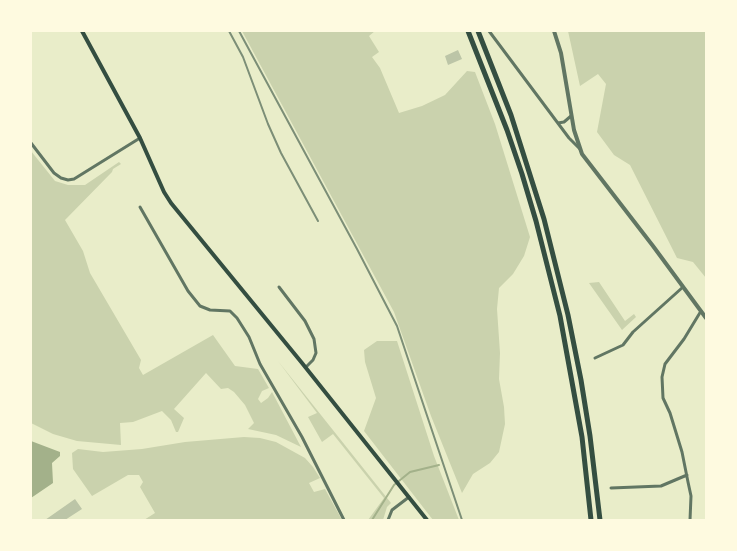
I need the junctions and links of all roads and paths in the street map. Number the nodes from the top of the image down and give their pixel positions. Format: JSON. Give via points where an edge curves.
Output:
{"nodes":[{"id":1,"x":82,"y":31,"type":"edge"},
{"id":2,"x":468,"y":31,"type":"edge"},
{"id":3,"x":478,"y":31,"type":"edge"},
{"id":4,"x":488,"y":31,"type":"edge"},
{"id":5,"x":554,"y":31,"type":"edge"},
{"id":6,"x":570,"y":116,"type":"junction"},
{"id":7,"x":557,"y":123,"type":"junction"},
{"id":8,"x":140,"y":138,"type":"junction"},
{"id":9,"x":31,"y":143,"type":"edge"},
{"id":10,"x":580,"y":149,"type":"junction"},
{"id":11,"x":140,"y":207,"type":"dead end"},
{"id":12,"x":280,"y":286,"type":"dead end"},
{"id":13,"x":684,"y":286,"type":"junction"},
{"id":14,"x":701,"y":311,"type":"junction"},
{"id":15,"x":706,"y":318,"type":"edge"},
{"id":16,"x":595,"y":358,"type":"dead end"},
{"id":17,"x":306,"y":367,"type":"junction"},
{"id":18,"x":687,"y":475,"type":"junction"},
{"id":19,"x":610,"y":488,"type":"dead end"},
{"id":20,"x":409,"y":497,"type":"junction"},
{"id":21,"x":344,"y":520,"type":"edge"},
{"id":22,"x":388,"y":520,"type":"edge"},
{"id":23,"x":427,"y":520,"type":"edge"},
{"id":24,"x":591,"y":520,"type":"edge"},
{"id":25,"x":600,"y":520,"type":"edge"},
{"id":26,"x":690,"y":520,"type":"edge"}],
"edges":[{"from":1,"to":8,"type":"main road"},
{"from":2,"to":24,"type":"highway","via":[[507,130],[536,221],[560,316],[582,437]]},
{"from":3,"to":25,"type":"highway","via":[[516,130],[544,218],[581,380]]},
{"from":4,"to":7,"type":"street"},
{"from":5,"to":6,"type":"street","via":[[561,53]]},
{"from":6,"to":7,"type":"street"},
{"from":6,"to":10,"type":"street"},
{"from":7,"to":10,"type":"street"},
{"from":8,"to":9,"type":"street","via":[[68,180],[54,173]]},
{"from":8,"to":17,"type":"main road","via":[[171,203]]},
{"from":10,"to":13,"type":"street"},
{"from":11,"to":21,"type":"street","via":[[200,306],[230,311],[237,318]]},
{"from":12,"to":17,"type":"street","via":[[314,339],[316,352]]},
{"from":13,"to":14,"type":"street"},
{"from":13,"to":16,"type":"street","via":[[623,345]]},
{"from":14,"to":15,"type":"street"},
{"from":14,"to":18,"type":"street","via":[[665,364],[662,377],[663,398]]},
{"from":17,"to":20,"type":"main road"},
{"from":18,"to":19,"type":"street","via":[[661,486]]},
{"from":18,"to":26,"type":"street","via":[[691,496]]},
{"from":20,"to":22,"type":"street","via":[[392,510]]},
{"from":20,"to":23,"type":"main road"}]}
